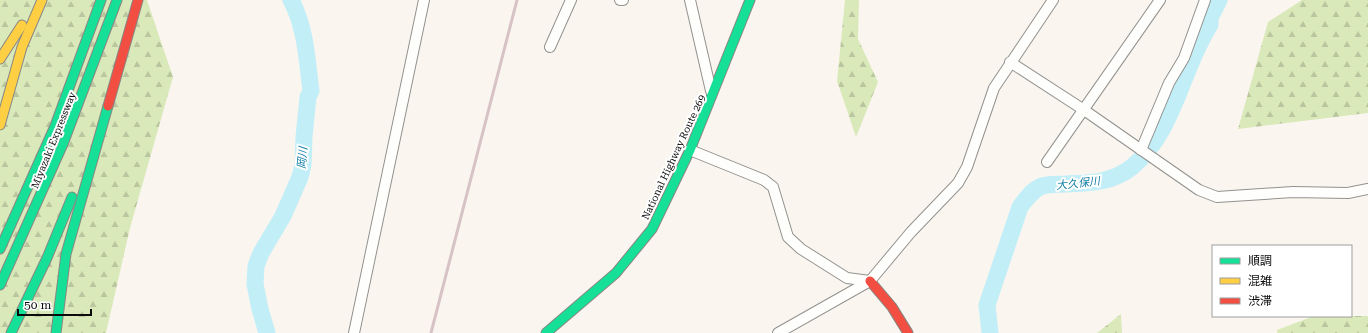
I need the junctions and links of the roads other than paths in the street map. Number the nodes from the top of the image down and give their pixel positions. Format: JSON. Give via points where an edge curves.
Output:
{"nodes":[{"id":1,"x":36,"y":0,"type":"edge"},
{"id":2,"x":42,"y":0,"type":"edge"},
{"id":3,"x":101,"y":0,"type":"edge"},
{"id":4,"x":117,"y":0,"type":"edge"},
{"id":5,"x":138,"y":0,"type":"edge"},
{"id":6,"x":424,"y":0,"type":"edge"},
{"id":7,"x":570,"y":0,"type":"edge"},
{"id":8,"x":690,"y":0,"type":"edge"},
{"id":9,"x":750,"y":0,"type":"edge"},
{"id":10,"x":1053,"y":0,"type":"edge"},
{"id":11,"x":1160,"y":0,"type":"edge"},
{"id":12,"x":1204,"y":0,"type":"edge"},
{"id":13,"x":550,"y":47,"type":"dead end"},
{"id":14,"x":0,"y":60,"type":"edge"},
{"id":15,"x":1010,"y":62,"type":"junction"},
{"id":16,"x":712,"y":97,"type":"junction"},
{"id":17,"x":110,"y":99,"type":"junction"},
{"id":18,"x":1084,"y":110,"type":"junction"},
{"id":19,"x":0,"y":125,"type":"edge"},
{"id":20,"x":690,"y":150,"type":"junction"},
{"id":21,"x":1142,"y":150,"type":"junction"},
{"id":22,"x":1048,"y":162,"type":"dead end"},
{"id":23,"x":1368,"y":189,"type":"edge"},
{"id":24,"x":0,"y":249,"type":"edge"},
{"id":25,"x":870,"y":281,"type":"junction"},
{"id":26,"x":0,"y":285,"type":"edge"},
{"id":27,"x":11,"y":333,"type":"edge"},
{"id":28,"x":56,"y":333,"type":"edge"},
{"id":29,"x":354,"y":333,"type":"edge"},
{"id":30,"x":547,"y":333,"type":"edge"},
{"id":31,"x":778,"y":333,"type":"edge"},
{"id":32,"x":908,"y":333,"type":"edge"}],
"edges":[{"from":1,"to":14,"type":"main road","via":[[15,39]]},
{"from":2,"to":19,"type":"main road","via":[[22,47]]},
{"from":3,"to":24,"type":"main road","name":"Miyazaki Expressway","via":[[55,126]]},
{"from":4,"to":26,"type":"main road","name":"Miyazaki Expressway","via":[[66,138],[36,210]]},
{"from":5,"to":17,"type":"main road"},
{"from":6,"to":29,"type":"street"},
{"from":7,"to":13,"type":"street"},
{"from":8,"to":16,"type":"street"},
{"from":9,"to":16,"type":"main road","name":"National Highway Route 269"},
{"from":10,"to":15,"type":"street"},
{"from":11,"to":18,"type":"street"},
{"from":12,"to":21,"type":"street","via":[[1184,58],[1169,83]]},
{"from":15,"to":18,"type":"street"},
{"from":15,"to":25,"type":"street","via":[[994,88],[967,167],[958,183]]},
{"from":16,"to":20,"type":"main road","name":"National Highway Route 269"},
{"from":17,"to":27,"type":"main road","via":[[67,211]]},
{"from":17,"to":28,"type":"main road","via":[[66,254]]},
{"from":18,"to":21,"type":"street"},
{"from":18,"to":22,"type":"street"},
{"from":20,"to":25,"type":"street","via":[[764,180],[773,187],[788,237],[801,249],[847,278]]},
{"from":20,"to":30,"type":"main road","name":"National Highway Route 269","via":[[652,229],[616,273]]},
{"from":21,"to":23,"type":"street","via":[[1199,190],[1217,197]]},
{"from":25,"to":31,"type":"street"},
{"from":25,"to":32,"type":"main road","via":[[892,306]]}]}
